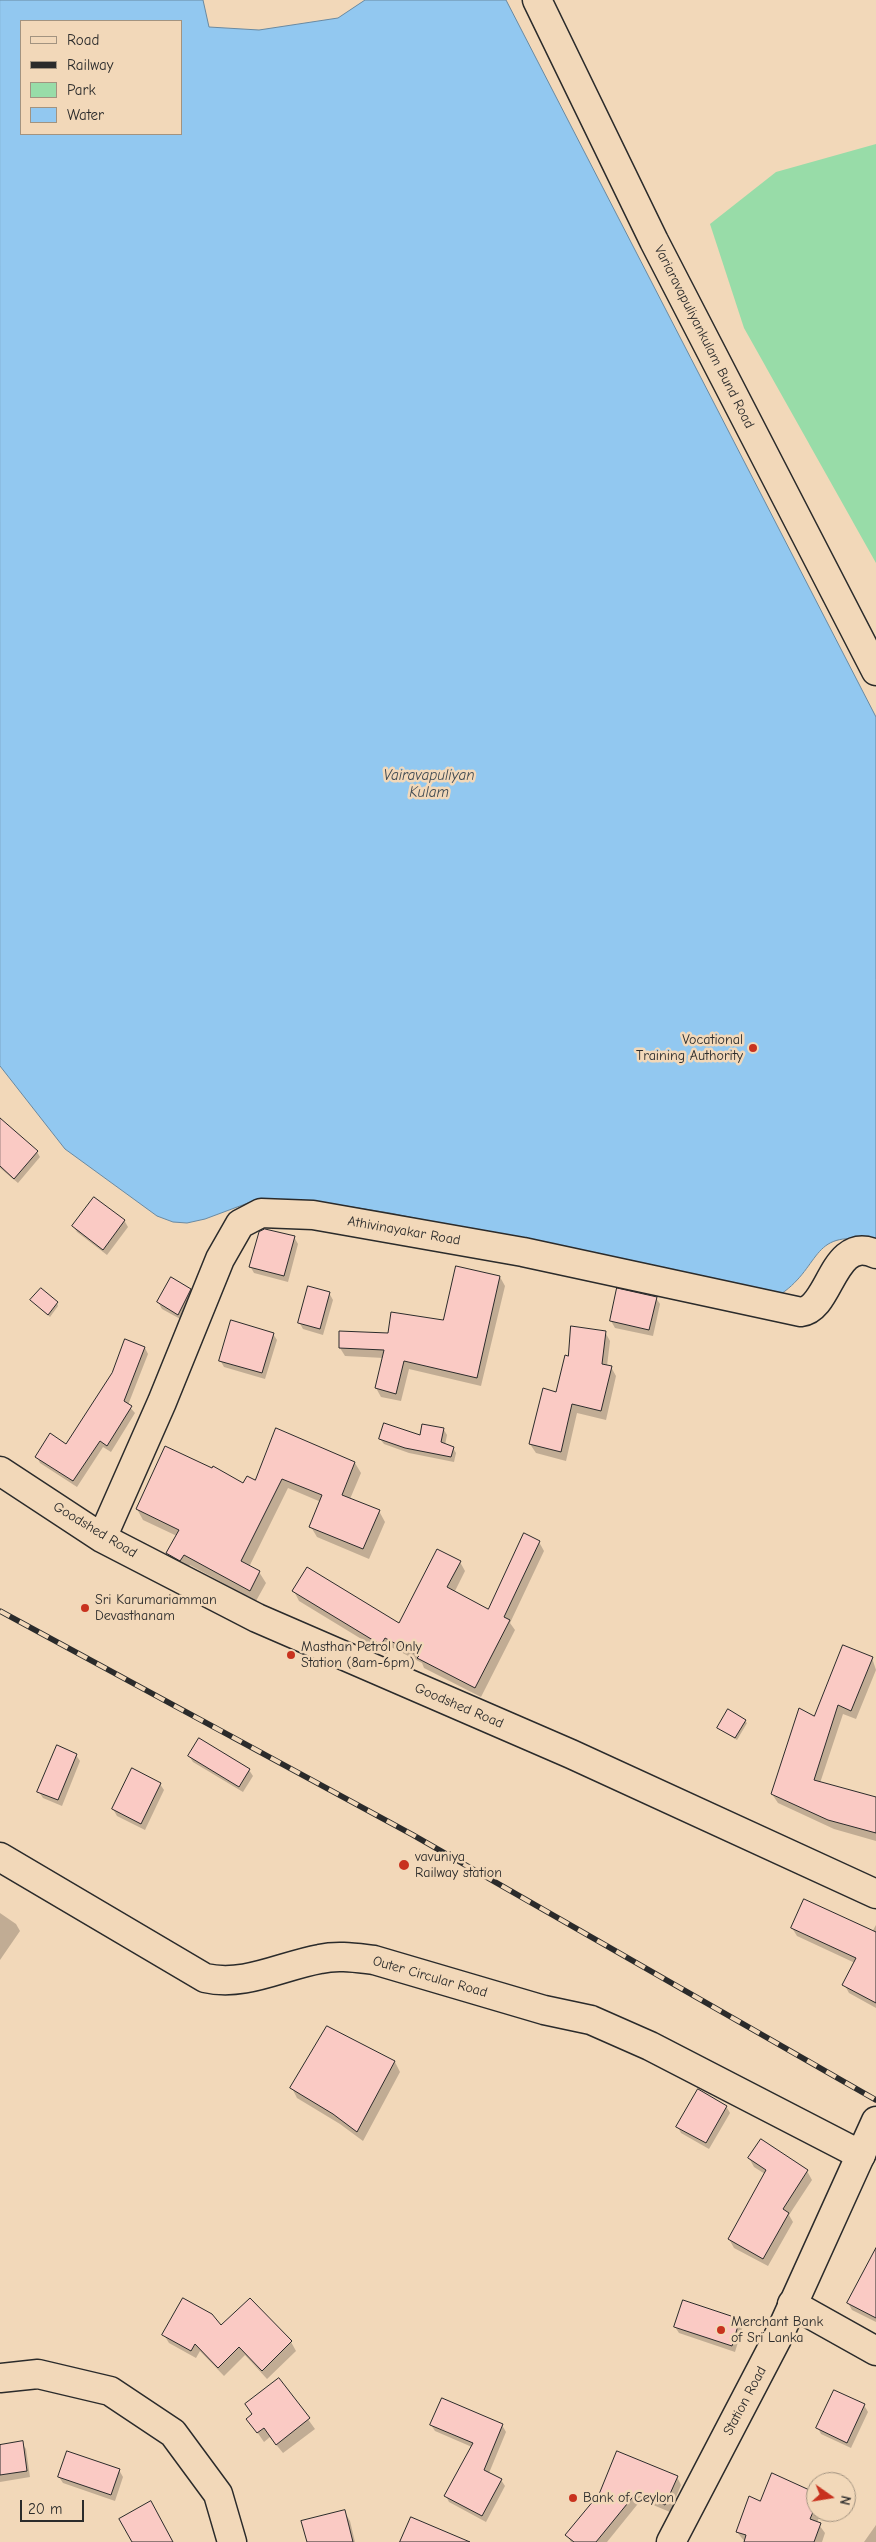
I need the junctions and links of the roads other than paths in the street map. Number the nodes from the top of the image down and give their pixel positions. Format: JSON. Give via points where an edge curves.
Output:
{"nodes":[{"id":1,"x":537,"y":0,"type":"edge"},
{"id":2,"x":876,"y":671,"type":"edge"},
{"id":3,"x":876,"y":1254,"type":"edge"},
{"id":4,"x":0,"y":1471,"type":"edge"},
{"id":5,"x":102,"y":1538,"type":"junction"},
{"id":6,"x":0,"y":1857,"type":"edge"},
{"id":7,"x":876,"y":1894,"type":"edge"},
{"id":8,"x":876,"y":2121,"type":"edge"},
{"id":9,"x":861,"y":2155,"type":"junction"},
{"id":10,"x":792,"y":2304,"type":"junction"},
{"id":11,"x":876,"y":2351,"type":"edge"},
{"id":12,"x":0,"y":2378,"type":"edge"},
{"id":13,"x":232,"y":2542,"type":"edge"},
{"id":14,"x":671,"y":2542,"type":"edge"}],
"edges":[{"from":1,"to":2,"type":"street","name":"Variaravapuliyankulam Bund Road","via":[[654,241]]},
{"from":3,"to":5,"type":"street","name":"Athivinayakar Road","via":[[860,1251],[850,1254],[811,1308],[801,1312],[523,1252],[313,1215],[261,1213],[240,1224],[220,1260]]},
{"from":4,"to":5,"type":"street","name":"Goodshed Road"},
{"from":5,"to":7,"type":"street","name":"Goodshed Road","via":[[257,1618],[571,1754]]},
{"from":6,"to":9,"type":"street","name":"Outer Circular Road","via":[[205,1978],[237,1981],[321,1958],[374,1960],[544,2010],[591,2020],[650,2046]]},
{"from":8,"to":9,"type":"street","name":"Station Road"},
{"from":9,"to":10,"type":"street","name":"Station Road"},
{"from":10,"to":11,"type":"street"},
{"from":10,"to":14,"type":"street","name":"Station Road"},
{"from":12,"to":13,"type":"street","via":[[38,2374],[110,2391],[173,2433],[218,2494]]}]}
